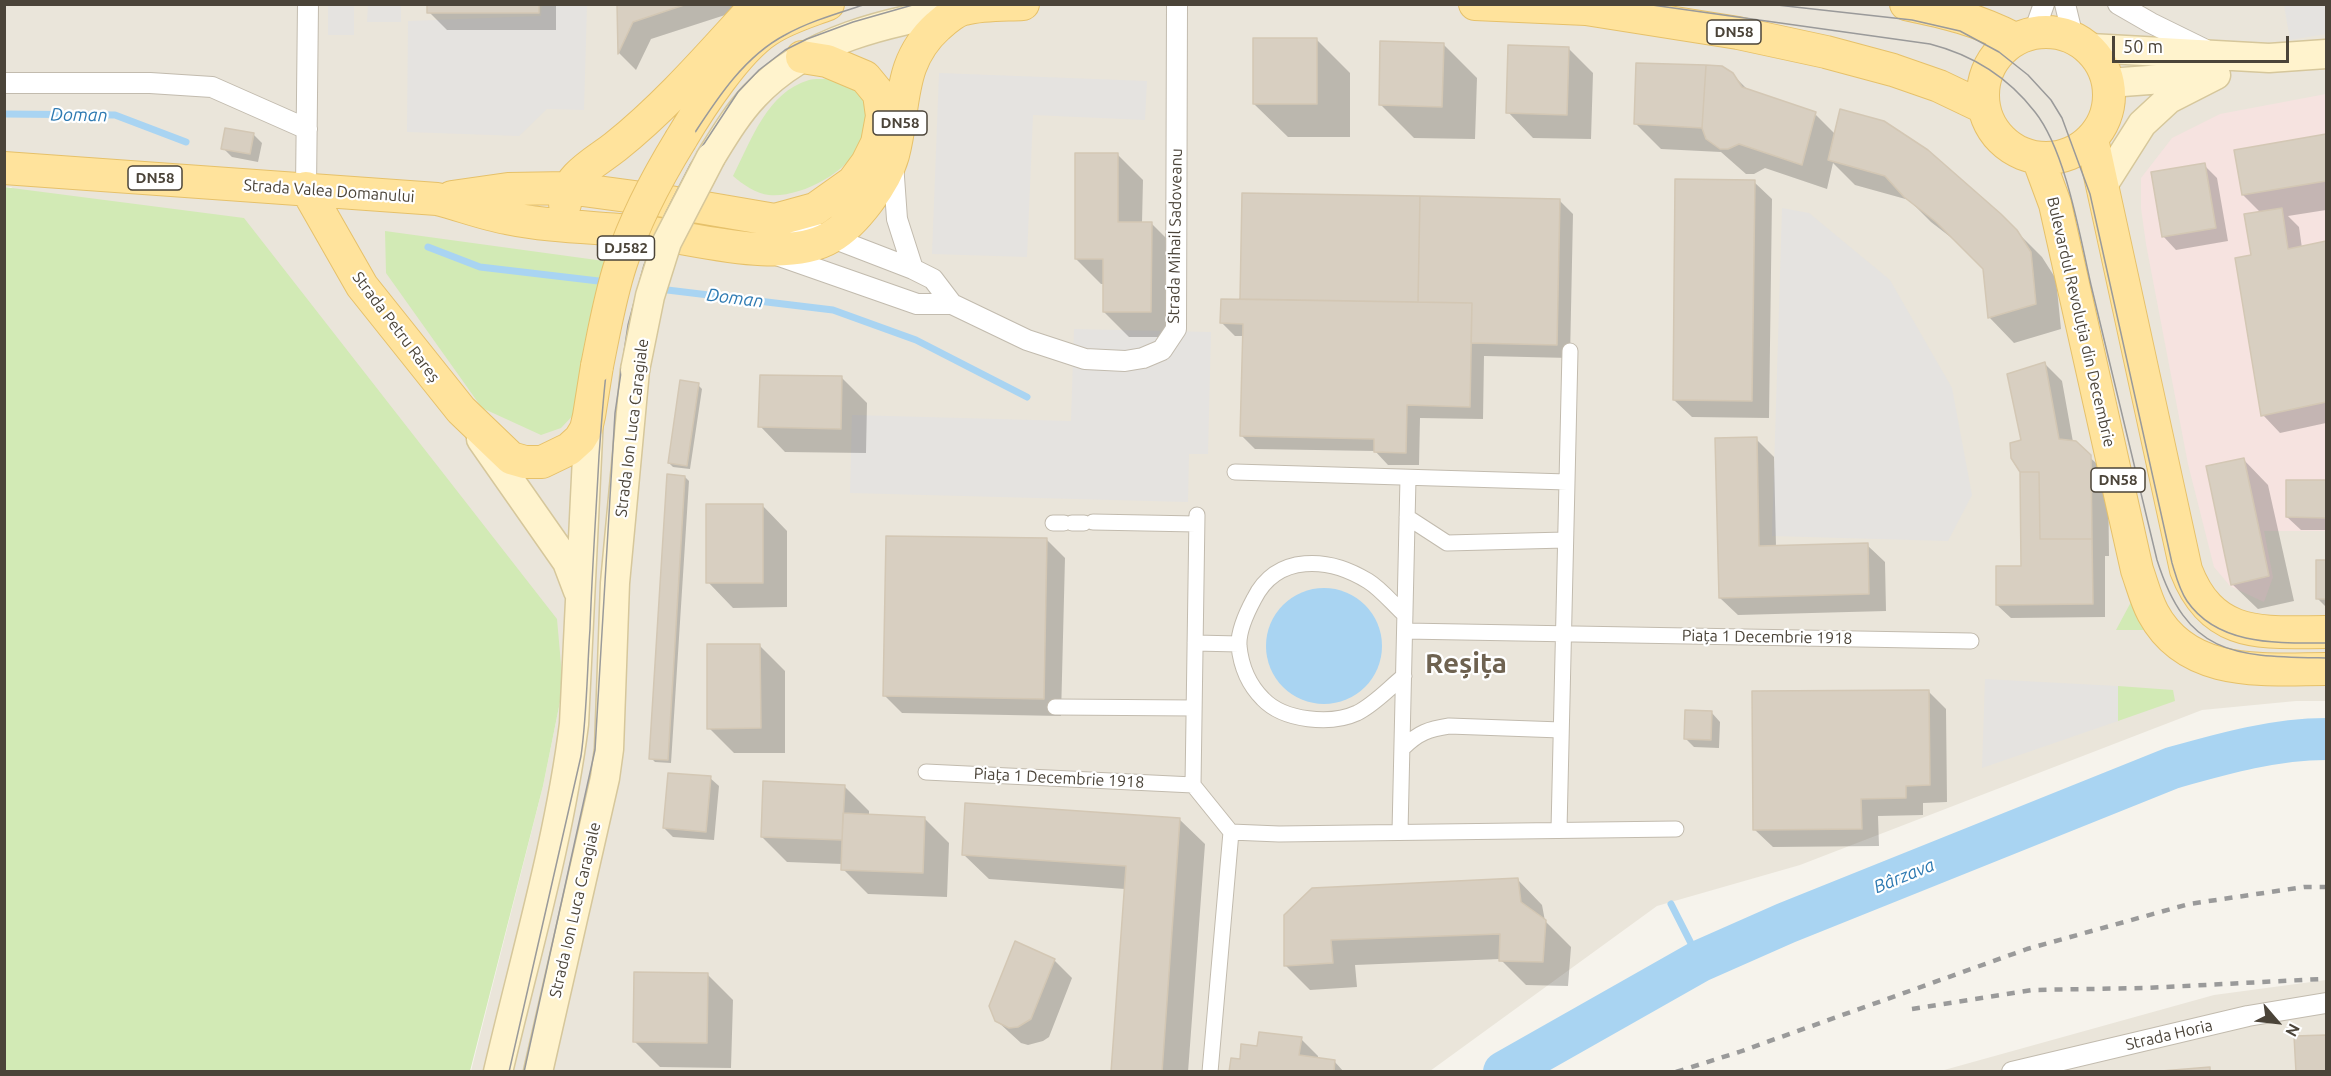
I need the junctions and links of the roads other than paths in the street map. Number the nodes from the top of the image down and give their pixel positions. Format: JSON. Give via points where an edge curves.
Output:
{"nodes":[{"id":1,"x":308,"y":4,"type":"edge"},
{"id":2,"x":762,"y":4,"type":"edge"},
{"id":3,"x":828,"y":4,"type":"edge"},
{"id":4,"x":1023,"y":4,"type":"edge"},
{"id":5,"x":1177,"y":4,"type":"edge"},
{"id":6,"x":1475,"y":4,"type":"edge"},
{"id":7,"x":1906,"y":4,"type":"edge"},
{"id":8,"x":2065,"y":4,"type":"edge"},
{"id":9,"x":2118,"y":4,"type":"edge"},
{"id":10,"x":962,"y":9,"type":"junction"},
{"id":11,"x":1962,"y":9,"type":"edge"},
{"id":12,"x":2031,"y":25,"type":"edge"},
{"id":13,"x":2082,"y":42,"type":"junction"},
{"id":14,"x":2326,"y":54,"type":"edge"},
{"id":15,"x":802,"y":57,"type":"junction"},
{"id":16,"x":2215,"y":65,"type":"junction"},
{"id":17,"x":4,"y":82,"type":"edge"},
{"id":18,"x":2109,"y":83,"type":"junction"},
{"id":19,"x":1983,"y":107,"type":"junction"},
{"id":20,"x":307,"y":129,"type":"junction"},
{"id":21,"x":2092,"y":139,"type":"junction"},
{"id":22,"x":892,"y":158,"type":"junction"},
{"id":23,"x":2038,"y":158,"type":"junction"},
{"id":24,"x":4,"y":168,"type":"edge"},
{"id":25,"x":2102,"y":187,"type":"junction"},
{"id":26,"x":306,"y":188,"type":"junction"},
{"id":27,"x":568,"y":188,"type":"junction"},
{"id":28,"x":437,"y":199,"type":"junction"},
{"id":29,"x":775,"y":220,"type":"junction"},
{"id":30,"x":572,"y":227,"type":"junction"},
{"id":31,"x":650,"y":233,"type":"joint"},
{"id":32,"x":830,"y":237,"type":"junction"},
{"id":33,"x":760,"y":249,"type":"junction"},
{"id":34,"x":913,"y":269,"type":"junction"},
{"id":35,"x":952,"y":304,"type":"junction"},
{"id":36,"x":1570,"y":351,"type":"dead end"},
{"id":37,"x":461,"y":410,"type":"junction"},
{"id":38,"x":589,"y":416,"type":"junction"},
{"id":39,"x":1235,"y":472,"type":"dead end"},
{"id":40,"x":1408,"y":478,"type":"junction"},
{"id":41,"x":1567,"y":482,"type":"junction"},
{"id":42,"x":1407,"y":517,"type":"junction"},
{"id":43,"x":1073,"y":523,"type":"dead end"},
{"id":44,"x":1566,"y":540,"type":"junction"},
{"id":45,"x":581,"y":597,"type":"junction"},
{"id":46,"x":1405,"y":615,"type":"junction"},
{"id":47,"x":1405,"y":631,"type":"junction"},
{"id":48,"x":2326,"y":632,"type":"edge"},
{"id":49,"x":1563,"y":634,"type":"junction"},
{"id":50,"x":1971,"y":641,"type":"dead end"},
{"id":51,"x":1195,"y":643,"type":"junction"},
{"id":52,"x":1239,"y":644,"type":"junction"},
{"id":53,"x":2326,"y":669,"type":"edge"},
{"id":54,"x":1404,"y":676,"type":"junction"},
{"id":55,"x":1055,"y":706,"type":"dead end"},
{"id":56,"x":1194,"y":708,"type":"junction"},
{"id":57,"x":1562,"y":730,"type":"junction"},
{"id":58,"x":1404,"y":747,"type":"junction"},
{"id":59,"x":926,"y":772,"type":"dead end"},
{"id":60,"x":1193,"y":785,"type":"junction"},
{"id":61,"x":1559,"y":830,"type":"junction"},
{"id":62,"x":1676,"y":830,"type":"dead end"},
{"id":63,"x":1232,"y":832,"type":"junction"},
{"id":64,"x":1400,"y":832,"type":"junction"},
{"id":65,"x":2326,"y":1003,"type":"edge"},
{"id":66,"x":498,"y":1071,"type":"edge"},
{"id":67,"x":538,"y":1071,"type":"edge"},
{"id":68,"x":1210,"y":1071,"type":"edge"},
{"id":69,"x":2012,"y":1071,"type":"edge"}],
"edges":[{"from":1,"to":20,"type":"street"},
{"from":2,"to":27,"type":"main road","via":[[748,14],[674,95],[586,168]]},
{"from":3,"to":38,"type":"main road","number":"DJ582","bridge":true,"via":[[780,22],[751,44],[715,87],[663,168],[620,265]]},
{"from":4,"to":10,"type":"main road","name":"Strada Ion Luca Caragiale"},
{"from":5,"to":35,"type":"street","name":"Strada Mihail Sadoveanu","via":[[1176,329],[1162,350],[1125,361],[1084,359],[1027,340]]},
{"from":6,"to":19,"type":"main road","number":"DN58","via":[[1586,9],[1738,33],[1893,70]]},
{"from":7,"to":11,"type":"main road"},
{"from":8,"to":13,"type":"street"},
{"from":9,"to":16,"type":"street"},
{"from":10,"to":15,"type":"main road","name":"Strada Ion Luca Caragiale","number":"DJ582","via":[[881,26]]},
{"from":10,"to":22,"type":"main road","name":"Strada Mihail Sadoveanu","number":"DN58","via":[[938,26],[915,52],[906,79]]},
{"from":11,"to":12,"type":"main road","via":[[1982,23]]},
{"from":12,"to":13,"type":"main road"},
{"from":12,"to":19,"type":"main road","via":[[1999,52],[1988,68]]},
{"from":13,"to":16,"type":"main road"},
{"from":13,"to":18,"type":"main road","via":[[2102,64]]},
{"from":14,"to":16,"type":"main road"},
{"from":15,"to":29,"type":"main road","via":[[864,76],[879,94],[881,123],[877,143],[853,182],[814,209]]},
{"from":15,"to":67,"type":"main road","name":"Strada Ion Luca Caragiale","number":"DJ582","bridge":true,"via":[[753,97],[711,157],[667,242],[650,296],[635,370],[615,583],[605,778]]},
{"from":16,"to":18,"type":"main road"},
{"from":16,"to":25,"type":"main road","via":[[2142,124]]},
{"from":17,"to":20,"type":"street","via":[[212,87]]},
{"from":18,"to":21,"type":"main road","via":[[2103,123]]},
{"from":19,"to":23,"type":"main road","via":[[2002,142],[2019,153]]},
{"from":20,"to":26,"type":"street"},
{"from":21,"to":23,"type":"main road","via":[[2067,155]]},
{"from":21,"to":25,"type":"main road","number":"DN58"},
{"from":22,"to":32,"type":"main road","name":"Strada Mihail Sadoveanu","number":"DN58","via":[[862,208]]},
{"from":22,"to":34,"type":"street","name":"Strada Mihail Sadoveanu","via":[[897,219]]},
{"from":23,"to":53,"type":"main road","name":"Bulevardul Revoluția din Decembrie","number":"DN58","via":[[2055,204],[2137,570],[2153,613],[2182,646],[2211,662],[2251,669]]},
{"from":24,"to":26,"type":"main road","name":"Strada Valea Domanului","number":"DN58"},
{"from":25,"to":48,"type":"main road","number":"DN58","via":[[2192,587],[2205,606],[2241,627],[2257,631]]},
{"from":26,"to":28,"type":"main road","name":"Strada Valea Domanului","number":"DN58"},
{"from":26,"to":37,"type":"main road","name":"Strada Petru Rareș","via":[[362,286]]},
{"from":27,"to":28,"type":"main road","number":"DN58","via":[[508,189]]},
{"from":27,"to":29,"type":"main road","number":"DN58"},
{"from":27,"to":30,"type":"main road","via":[[565,201]]},
{"from":28,"to":30,"type":"main road","name":"Strada Valea Domanului","number":"DN58","via":[[507,218]]},
{"from":29,"to":32,"type":"street","name":"Strada Mihail Sadoveanu"},
{"from":30,"to":31,"type":"main road","name":"Strada Valea Domanului","number":"DN58"},
{"from":31,"to":33,"type":"main road","name":"Strada Mihail Sadoveanu","number":"DN58"},
{"from":32,"to":33,"type":"main road","name":"Strada Mihail Sadoveanu","number":"DN58","via":[[796,248]]},
{"from":32,"to":34,"type":"street","name":"Strada Mihail Sadoveanu"},
{"from":33,"to":35,"type":"street","name":"Strada Mihail Sadoveanu","via":[[917,304]]},
{"from":34,"to":35,"type":"street","name":"Strada Mihail Sadoveanu","via":[[933,279]]},
{"from":36,"to":41,"type":"street"},
{"from":37,"to":38,"type":"main road","name":"Strada Petru Rareș","via":[[504,453],[525,462],[542,462],[569,449],[580,440]]},
{"from":37,"to":45,"type":"main road","via":[[567,562]]},
{"from":38,"to":45,"type":"main road","number":"DJ582"},
{"from":39,"to":40,"type":"street"},
{"from":40,"to":41,"type":"street"},
{"from":40,"to":42,"type":"street"},
{"from":41,"to":44,"type":"street"},
{"from":42,"to":44,"type":"street","via":[[1448,543]]},
{"from":42,"to":46,"type":"street"},
{"from":43,"to":51,"type":"street","via":[[1197,520]]},
{"from":44,"to":49,"type":"street"},
{"from":45,"to":66,"type":"main road","number":"DJ582","via":[[569,765]]},
{"from":46,"to":47,"type":"street"},
{"from":46,"to":52,"type":"street","via":[[1369,581],[1336,566],[1303,563],[1276,571],[1258,590],[1246,614]]},
{"from":47,"to":49,"type":"street","name":"Piața 1 Decembrie 1918"},
{"from":47,"to":54,"type":"street"},
{"from":49,"to":50,"type":"street","name":"Piața 1 Decembrie 1918"},
{"from":49,"to":57,"type":"street"},
{"from":51,"to":52,"type":"street"},
{"from":51,"to":56,"type":"street"},
{"from":52,"to":54,"type":"street","via":[[1245,674],[1263,700],[1290,715],[1325,721],[1357,713]]},
{"from":54,"to":58,"type":"street"},
{"from":55,"to":56,"type":"street"},
{"from":56,"to":60,"type":"street"},
{"from":57,"to":58,"type":"street","via":[[1430,728]]},
{"from":57,"to":61,"type":"street"},
{"from":58,"to":64,"type":"street"},
{"from":59,"to":60,"type":"street","name":"Piața 1 Decembrie 1918"},
{"from":60,"to":63,"type":"street"},
{"from":61,"to":62,"type":"street"},
{"from":61,"to":64,"type":"street"},
{"from":63,"to":64,"type":"street"},
{"from":63,"to":68,"type":"street"},
{"from":65,"to":69,"type":"street","name":"Strada Horia","via":[[2248,1016]]}]}
